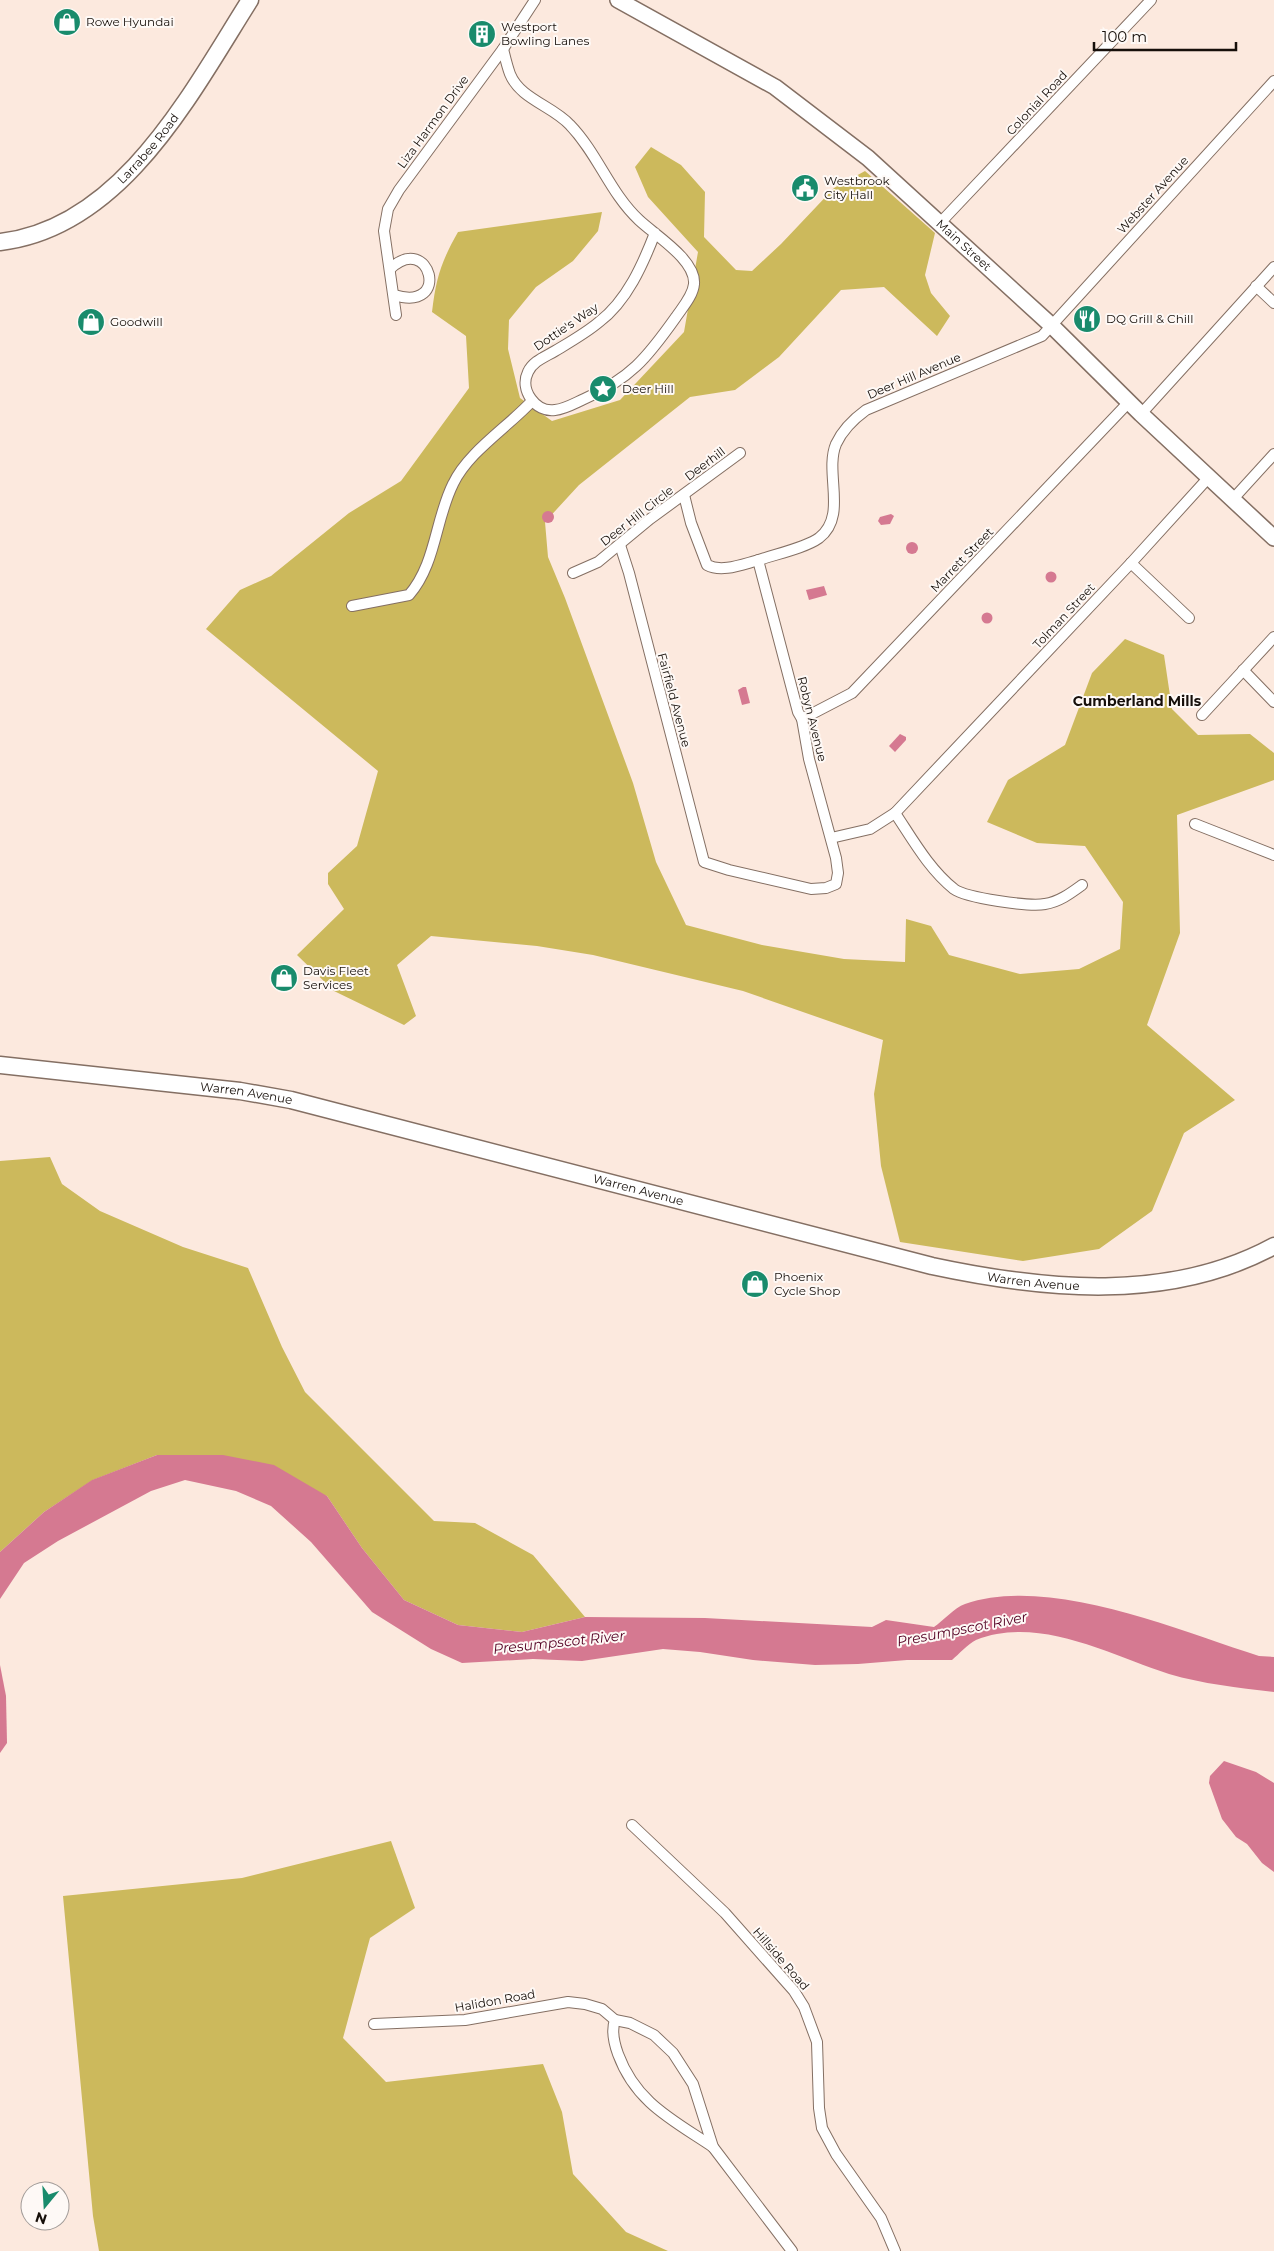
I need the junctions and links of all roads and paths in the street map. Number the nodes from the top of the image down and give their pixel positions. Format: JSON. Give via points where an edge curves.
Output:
{"nodes":[{"id":1,"x":250,"y":0,"type":"edge"},
{"id":2,"x":535,"y":0,"type":"edge"},
{"id":3,"x":618,"y":0,"type":"edge"},
{"id":4,"x":1151,"y":0,"type":"edge"},
{"id":5,"x":503,"y":49,"type":"junction"},
{"id":6,"x":1274,"y":81,"type":"edge"},
{"id":7,"x":940,"y":223,"type":"junction"},
{"id":8,"x":655,"y":233,"type":"junction"},
{"id":9,"x":0,"y":242,"type":"edge"},
{"id":10,"x":1274,"y":267,"type":"edge"},
{"id":11,"x":390,"y":269,"type":"junction"},
{"id":12,"x":1256,"y":286,"type":"junction"},
{"id":13,"x":394,"y":295,"type":"junction"},
{"id":14,"x":1274,"y":302,"type":"edge"},
{"id":15,"x":396,"y":315,"type":"dead end"},
{"id":16,"x":1051,"y":325,"type":"junction"},
{"id":17,"x":532,"y":401,"type":"junction"},
{"id":18,"x":1129,"y":402,"type":"junction"},
{"id":19,"x":1141,"y":414,"type":"junction"},
{"id":20,"x":740,"y":453,"type":"dead end"},
{"id":21,"x":1274,"y":454,"type":"edge"},
{"id":22,"x":1210,"y":476,"type":"junction"},
{"id":23,"x":684,"y":495,"type":"junction"},
{"id":24,"x":1233,"y":499,"type":"junction"},
{"id":25,"x":1274,"y":538,"type":"edge"},
{"id":26,"x":620,"y":545,"type":"junction"},
{"id":27,"x":758,"y":560,"type":"junction"},
{"id":28,"x":1131,"y":563,"type":"junction"},
{"id":29,"x":574,"y":573,"type":"dead end"},
{"id":30,"x":352,"y":606,"type":"dead end"},
{"id":31,"x":1189,"y":618,"type":"dead end"},
{"id":32,"x":1274,"y":636,"type":"edge"},
{"id":33,"x":1243,"y":670,"type":"junction"},
{"id":34,"x":1274,"y":702,"type":"edge"},
{"id":35,"x":1202,"y":715,"type":"dead end"},
{"id":36,"x":802,"y":719,"type":"junction"},
{"id":37,"x":895,"y":814,"type":"junction"},
{"id":38,"x":1195,"y":824,"type":"dead end"},
{"id":39,"x":831,"y":838,"type":"junction"},
{"id":40,"x":1274,"y":855,"type":"edge"},
{"id":41,"x":836,"y":884,"type":"joint"},
{"id":42,"x":1082,"y":885,"type":"dead end"},
{"id":43,"x":0,"y":1065,"type":"edge"},
{"id":44,"x":1274,"y":1246,"type":"edge"},
{"id":45,"x":632,"y":1825,"type":"dead end"},
{"id":46,"x":615,"y":2020,"type":"junction"},
{"id":47,"x":374,"y":2024,"type":"dead end"},
{"id":48,"x":714,"y":2147,"type":"junction"},
{"id":49,"x":792,"y":2251,"type":"edge"},
{"id":50,"x":895,"y":2251,"type":"edge"}],
"edges":[{"from":1,"to":9,"type":"main road","name":"Larrabee Road","via":[[186,100],[124,178],[75,215],[41,232]]},
{"from":2,"to":5,"type":"street","name":"Liza Harmon Drive"},
{"from":3,"to":7,"type":"main road","name":"Main Street","via":[[775,87],[868,158]]},
{"from":4,"to":7,"type":"street","name":"Colonial Road"},
{"from":5,"to":8,"type":"street","via":[[515,83],[570,124],[620,199]]},
{"from":5,"to":11,"type":"street","name":"Liza Harmon Drive","via":[[388,208],[384,231]]},
{"from":6,"to":16,"type":"street","name":"Webster Avenue"},
{"from":7,"to":16,"type":"main road","name":"Main Street"},
{"from":8,"to":17,"type":"street","name":"Dottie's Way","via":[[645,259],[615,306],[600,322],[542,358],[528,372],[526,383]]},
{"from":8,"to":17,"type":"street","via":[[685,260],[694,276],[690,296],[658,342],[630,374],[597,394],[555,411],[546,410]]},
{"from":10,"to":12,"type":"street"},
{"from":11,"to":13,"type":"street","name":"Liza Harmon Drive"},
{"from":11,"to":13,"type":"street","via":[[402,260],[415,259],[426,266],[430,279],[426,291],[415,298]]},
{"from":12,"to":14,"type":"street"},
{"from":12,"to":19,"type":"street"},
{"from":13,"to":15,"type":"street","name":"Liza Harmon Drive"},
{"from":16,"to":18,"type":"main road","name":"Main Street"},
{"from":16,"to":27,"type":"street","name":"Deer Hill Avenue","via":[[1035,341],[875,406],[858,416],[841,435],[833,454],[832,521],[826,531],[818,539]]},
{"from":17,"to":30,"type":"street","via":[[466,464],[453,483],[427,565],[409,595]]},
{"from":18,"to":19,"type":"main road","name":"Main Street"},
{"from":18,"to":36,"type":"street","name":"Marrett Street","via":[[852,693]]},
{"from":19,"to":22,"type":"main road","name":"Main Street"},
{"from":20,"to":23,"type":"street","name":"Deerhill"},
{"from":21,"to":24,"type":"street"},
{"from":22,"to":24,"type":"main road","name":"Main Street"},
{"from":22,"to":28,"type":"street","name":"Tolman Street"},
{"from":23,"to":26,"type":"street","name":"Deer Hill Circle"},
{"from":23,"to":27,"type":"street","name":"Deer Hill Circle","via":[[707,565],[714,569]]},
{"from":24,"to":25,"type":"main road","name":"Main Street"},
{"from":26,"to":29,"type":"street","name":"Deer Hill Circle","via":[[598,562]]},
{"from":26,"to":41,"type":"street","name":"Fairfield Avenue","via":[[704,862],[811,889]]},
{"from":27,"to":36,"type":"street","name":"Robyn Avenue"},
{"from":28,"to":31,"type":"street"},
{"from":28,"to":37,"type":"street","name":"Tolman Street"},
{"from":32,"to":33,"type":"street"},
{"from":33,"to":34,"type":"street"},
{"from":33,"to":35,"type":"street"},
{"from":36,"to":39,"type":"street","name":"Robyn Avenue","via":[[809,759]]},
{"from":37,"to":39,"type":"street","name":"Tolman Street","via":[[870,829]]},
{"from":37,"to":42,"type":"street","via":[[930,866],[956,891],[991,900],[1044,904],[1068,896]]},
{"from":38,"to":40,"type":"street"},
{"from":39,"to":41,"type":"street","name":"Robyn Avenue","via":[[838,873]]},
{"from":43,"to":44,"type":"main road","name":"Warren Avenue","via":[[240,1091],[291,1100],[932,1266],[1036,1284],[1124,1286],[1186,1278]]},
{"from":45,"to":50,"type":"street","name":"Hillside Road","via":[[725,1913],[804,2007],[817,2042],[822,2128],[836,2154],[881,2218]]},
{"from":46,"to":47,"type":"street","name":"Halidon Road","via":[[602,2009],[568,2002],[465,2020]]},
{"from":46,"to":48,"type":"street","name":"Halidon Road","via":[[630,2023],[654,2035],[673,2052],[693,2084]]},
{"from":46,"to":48,"type":"street","name":"Halidon Road","via":[[615,2047],[627,2075],[638,2090],[662,2114]]},
{"from":48,"to":49,"type":"street","name":"Halidon Road"}]}
